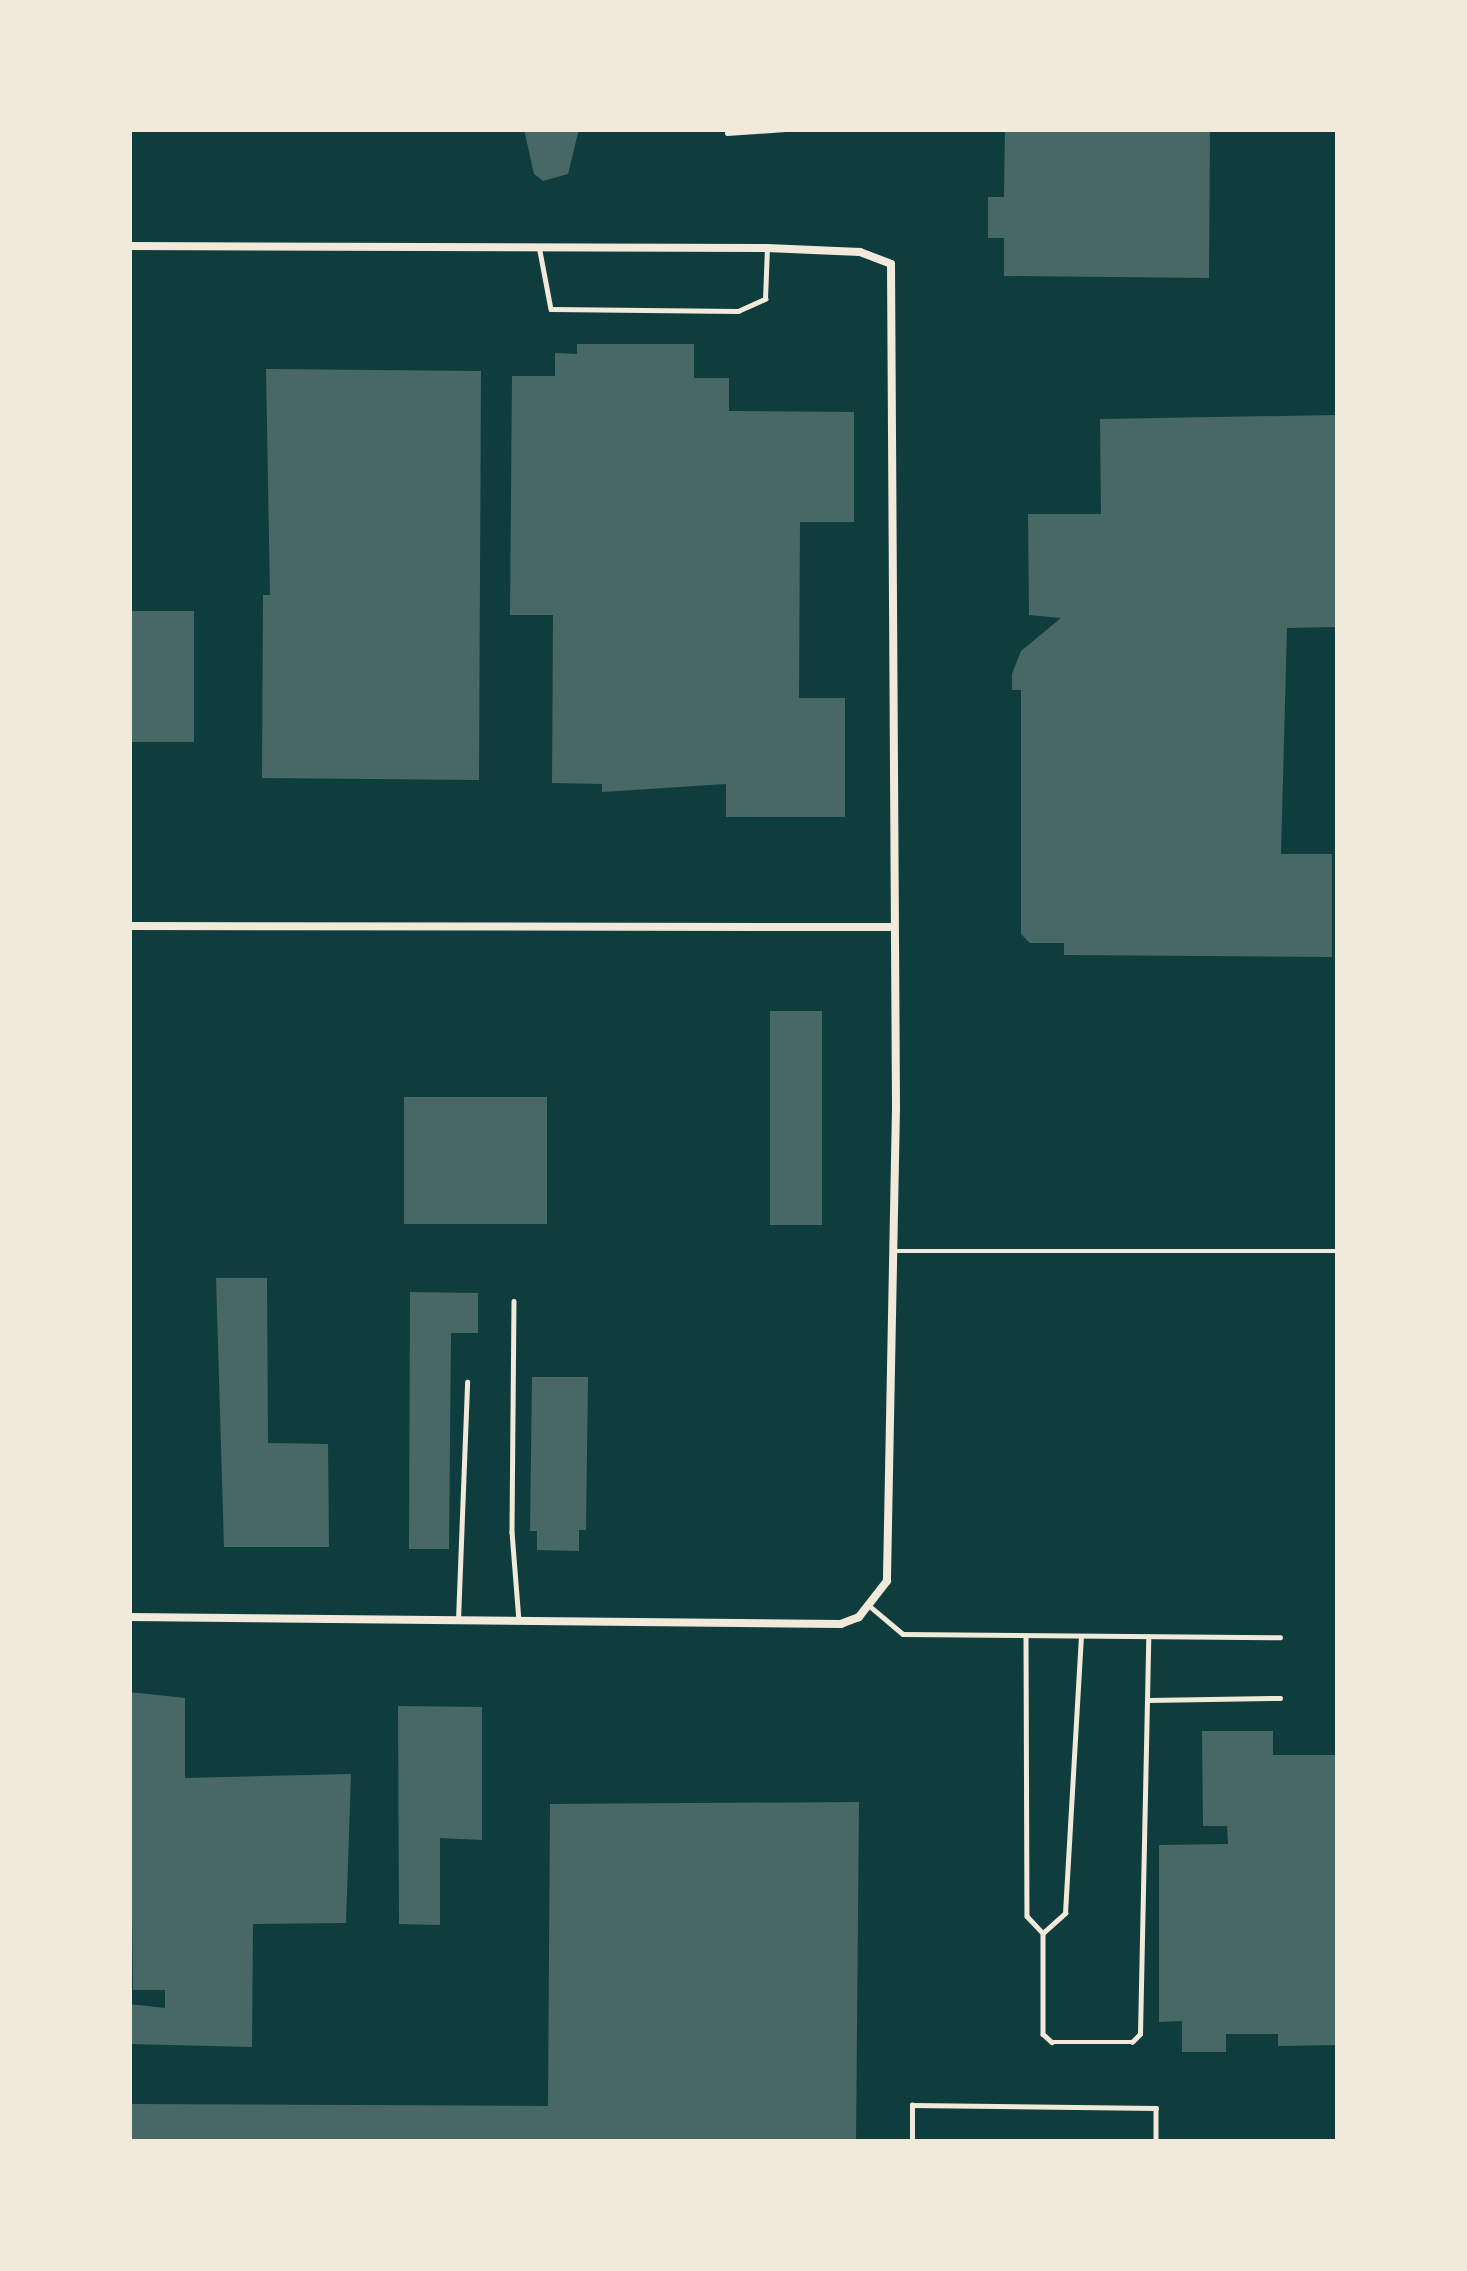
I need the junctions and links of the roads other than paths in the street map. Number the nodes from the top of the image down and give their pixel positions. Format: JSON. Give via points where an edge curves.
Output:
{"nodes":[{"id":1,"x":785,"y":129,"type":"edge"},
{"id":2,"x":727,"y":133,"type":"dead end"},
{"id":3,"x":129,"y":246,"type":"edge"},
{"id":4,"x":766,"y":248,"type":"junction"},
{"id":5,"x":541,"y":251,"type":"junction"},
{"id":6,"x":129,"y":926,"type":"edge"},
{"id":7,"x":890,"y":927,"type":"junction"},
{"id":8,"x":891,"y":1251,"type":"junction"},
{"id":9,"x":1338,"y":1251,"type":"edge"},
{"id":10,"x":514,"y":1301,"type":"dead end"},
{"id":11,"x":466,"y":1382,"type":"dead end"},
{"id":12,"x":872,"y":1608,"type":"junction"},
{"id":13,"x":129,"y":1617,"type":"edge"},
{"id":14,"x":458,"y":1620,"type":"junction"},
{"id":15,"x":519,"y":1621,"type":"junction"},
{"id":16,"x":1148,"y":1637,"type":"junction"},
{"id":17,"x":1280,"y":1637,"type":"dead end"},
{"id":18,"x":1026,"y":1638,"type":"junction"},
{"id":19,"x":1081,"y":1638,"type":"junction"},
{"id":20,"x":1280,"y":1698,"type":"dead end"},
{"id":21,"x":1148,"y":1700,"type":"junction"},
{"id":22,"x":1043,"y":1933,"type":"junction"},
{"id":23,"x":912,"y":2142,"type":"edge"},
{"id":24,"x":1156,"y":2142,"type":"edge"}],
"edges":[{"from":1,"to":2,"type":"lane"},
{"from":3,"to":5,"type":"street"},
{"from":4,"to":5,"type":"street"},
{"from":4,"to":5,"type":"lane","via":[[759,307],[715,311],[551,310]]},
{"from":4,"to":7,"type":"street","via":[[860,252],[891,264]]},
{"from":6,"to":7,"type":"street"},
{"from":7,"to":8,"type":"street"},
{"from":8,"to":9,"type":"lane"},
{"from":8,"to":12,"type":"street","via":[[888,1562]]},
{"from":10,"to":15,"type":"lane"},
{"from":11,"to":14,"type":"lane"},
{"from":12,"to":15,"type":"street","via":[[841,1624]]},
{"from":12,"to":18,"type":"lane","via":[[903,1634]]},
{"from":13,"to":14,"type":"street"},
{"from":14,"to":15,"type":"street"},
{"from":16,"to":17,"type":"lane"},
{"from":16,"to":19,"type":"lane"},
{"from":16,"to":21,"type":"lane"},
{"from":18,"to":19,"type":"lane"},
{"from":18,"to":22,"type":"lane","via":[[1027,1916]]},
{"from":19,"to":22,"type":"lane","via":[[1065,1913]]},
{"from":20,"to":21,"type":"lane"},
{"from":21,"to":22,"type":"lane","via":[[1137,2038],[1046,2039]]},
{"from":23,"to":24,"type":"lane","via":[[912,2105],[1156,2108]]}]}
